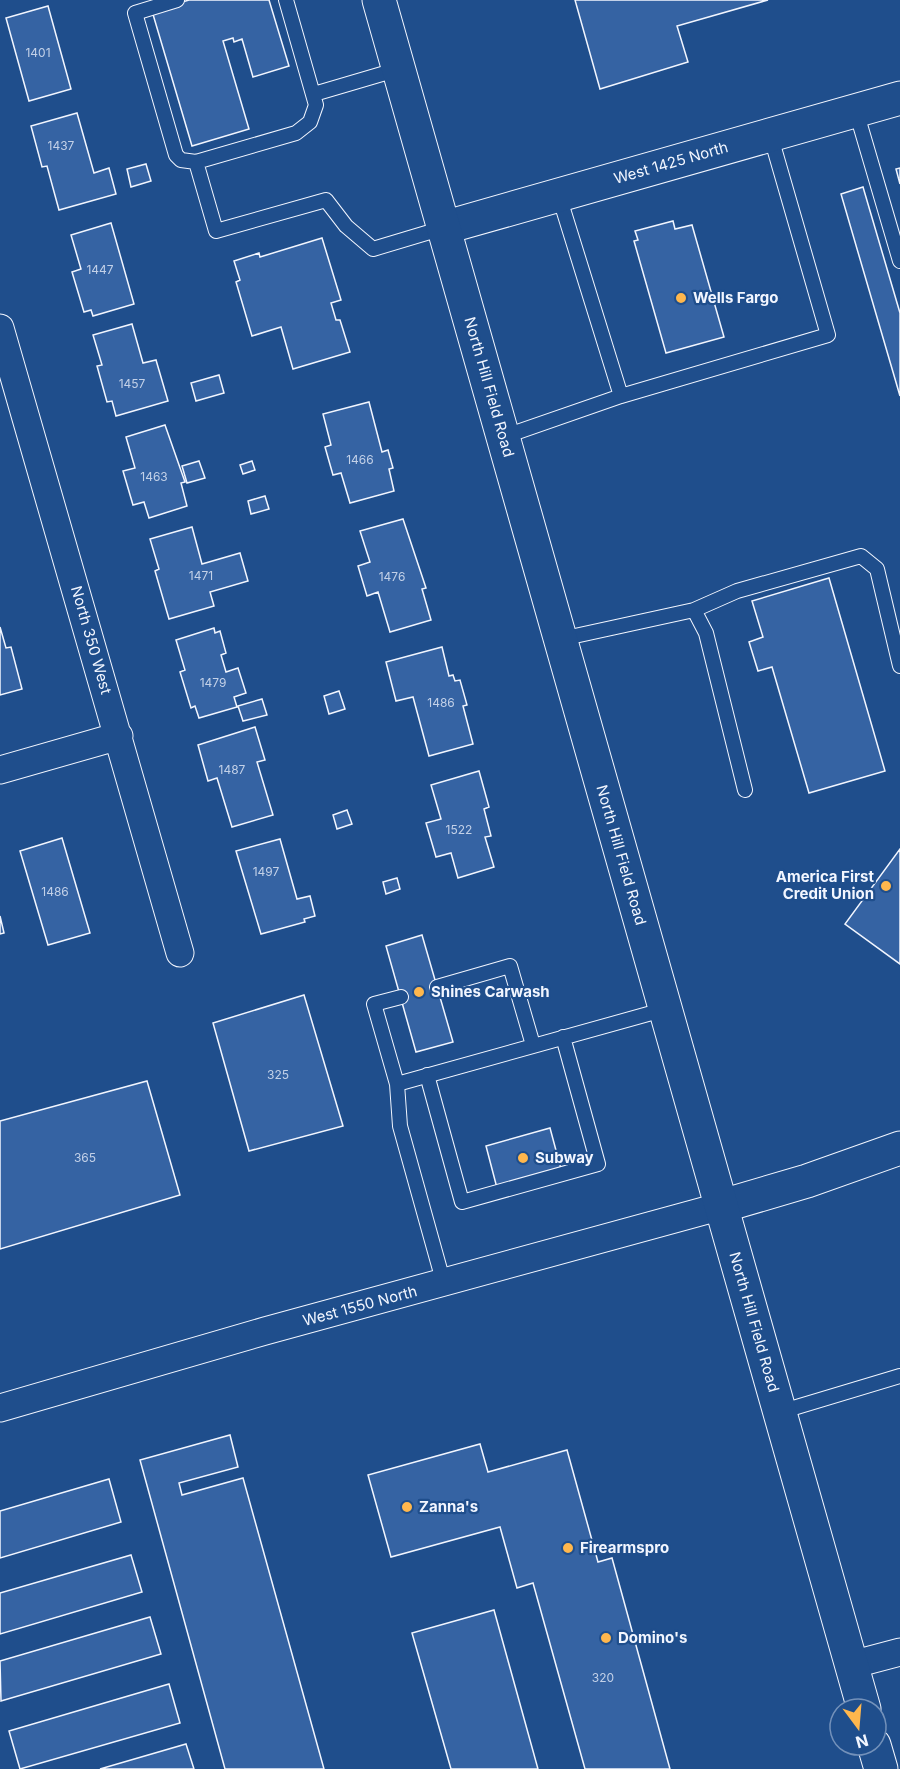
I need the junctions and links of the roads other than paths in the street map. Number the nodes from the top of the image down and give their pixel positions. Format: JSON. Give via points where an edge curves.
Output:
{"nodes":[{"id":1,"x":177,"y":0,"type":"edge"},
{"id":2,"x":286,"y":0,"type":"edge"},
{"id":3,"x":379,"y":0,"type":"edge"},
{"id":4,"x":399,"y":69,"type":"junction"},
{"id":5,"x":314,"y":94,"type":"junction"},
{"id":6,"x":900,"y":98,"type":"edge"},
{"id":7,"x":855,"y":111,"type":"junction"},
{"id":8,"x":770,"y":134,"type":"junction"},
{"id":9,"x":196,"y":162,"type":"junction"},
{"id":10,"x":559,"y":196,"type":"junction"},
{"id":11,"x":443,"y":228,"type":"junction"},
{"id":12,"x":900,"y":261,"type":"edge"},
{"id":13,"x":0,"y":328,"type":"edge"},
{"id":14,"x":621,"y":396,"type":"junction"},
{"id":15,"x":503,"y":437,"type":"junction"},
{"id":16,"x":694,"y":610,"type":"junction"},
{"id":17,"x":561,"y":639,"type":"junction"},
{"id":18,"x":900,"y":666,"type":"edge"},
{"id":19,"x":118,"y":736,"type":"junction"},
{"id":20,"x":0,"y":770,"type":"edge"},
{"id":21,"x":745,"y":790,"type":"dead end"},
{"id":22,"x":180,"y":953,"type":"dead end"},
{"id":23,"x":437,"y":987,"type":"dead end"},
{"id":24,"x":401,"y":997,"type":"dead end"},
{"id":25,"x":666,"y":1010,"type":"junction"},
{"id":26,"x":563,"y":1037,"type":"junction"},
{"id":27,"x":533,"y":1046,"type":"junction"},
{"id":28,"x":427,"y":1076,"type":"junction"},
{"id":29,"x":397,"y":1084,"type":"junction"},
{"id":30,"x":900,"y":1148,"type":"edge"},
{"id":31,"x":722,"y":1206,"type":"junction"},
{"id":32,"x":444,"y":1284,"type":"junction"},
{"id":33,"x":900,"y":1376,"type":"edge"},
{"id":34,"x":0,"y":1408,"type":"edge"},
{"id":35,"x":780,"y":1412,"type":"junction"},
{"id":36,"x":900,"y":1652,"type":"edge"},
{"id":37,"x":851,"y":1665,"type":"junction"},
{"id":38,"x":860,"y":1697,"type":"edge"}],
"edges":[{"from":1,"to":9,"type":"lane","via":[[135,13],[176,155],[181,160]]},
{"from":2,"to":5,"type":"lane"},
{"from":3,"to":4,"type":"main road","name":"North Hill Field Road"},
{"from":4,"to":5,"type":"lane"},
{"from":4,"to":11,"type":"main road","name":"North Hill Field Road"},
{"from":5,"to":9,"type":"lane","via":[[316,105],[310,122],[296,134]]},
{"from":6,"to":7,"type":"main road","name":"West 1425 North"},
{"from":7,"to":8,"type":"main road","name":"West 1425 North"},
{"from":7,"to":12,"type":"lane"},
{"from":8,"to":10,"type":"main road","name":"West 1425 North"},
{"from":8,"to":14,"type":"lane","via":[[828,335]]},
{"from":9,"to":11,"type":"lane","via":[[216,231],[326,200],[346,226],[373,249]]},
{"from":10,"to":11,"type":"main road","name":"West 1425 North"},
{"from":10,"to":14,"type":"lane"},
{"from":11,"to":15,"type":"main road","name":"North Hill Field Road"},
{"from":13,"to":19,"type":"street","name":"North 350 West"},
{"from":14,"to":15,"type":"lane"},
{"from":15,"to":17,"type":"main road","name":"North Hill Field Road"},
{"from":16,"to":17,"type":"lane"},
{"from":16,"to":18,"type":"lane","via":[[737,591],[861,556],[877,569]]},
{"from":16,"to":21,"type":"lane","via":[[706,633]]},
{"from":17,"to":25,"type":"main road","name":"North Hill Field Road"},
{"from":19,"to":20,"type":"street"},
{"from":19,"to":22,"type":"street","name":"North 350 West"},
{"from":23,"to":27,"type":"lane","via":[[510,966]]},
{"from":24,"to":29,"type":"lane","via":[[374,1004]]},
{"from":25,"to":26,"type":"lane"},
{"from":25,"to":31,"type":"main road","name":"North Hill Field Road"},
{"from":26,"to":27,"type":"lane"},
{"from":26,"to":28,"type":"lane","via":[[598,1164],[462,1202]]},
{"from":27,"to":28,"type":"lane"},
{"from":28,"to":29,"type":"lane"},
{"from":29,"to":32,"type":"lane","via":[[400,1126]]},
{"from":30,"to":31,"type":"main road"},
{"from":31,"to":32,"type":"street","name":"West 1550 North"},
{"from":31,"to":35,"type":"main road","name":"North Hill Field Road"},
{"from":32,"to":34,"type":"street","name":"West 1550 North"},
{"from":33,"to":35,"type":"lane"},
{"from":35,"to":37,"type":"main road","name":"North Hill Field Road"},
{"from":36,"to":37,"type":"street"},
{"from":37,"to":38,"type":"main road","name":"North Hill Field Road"}]}
